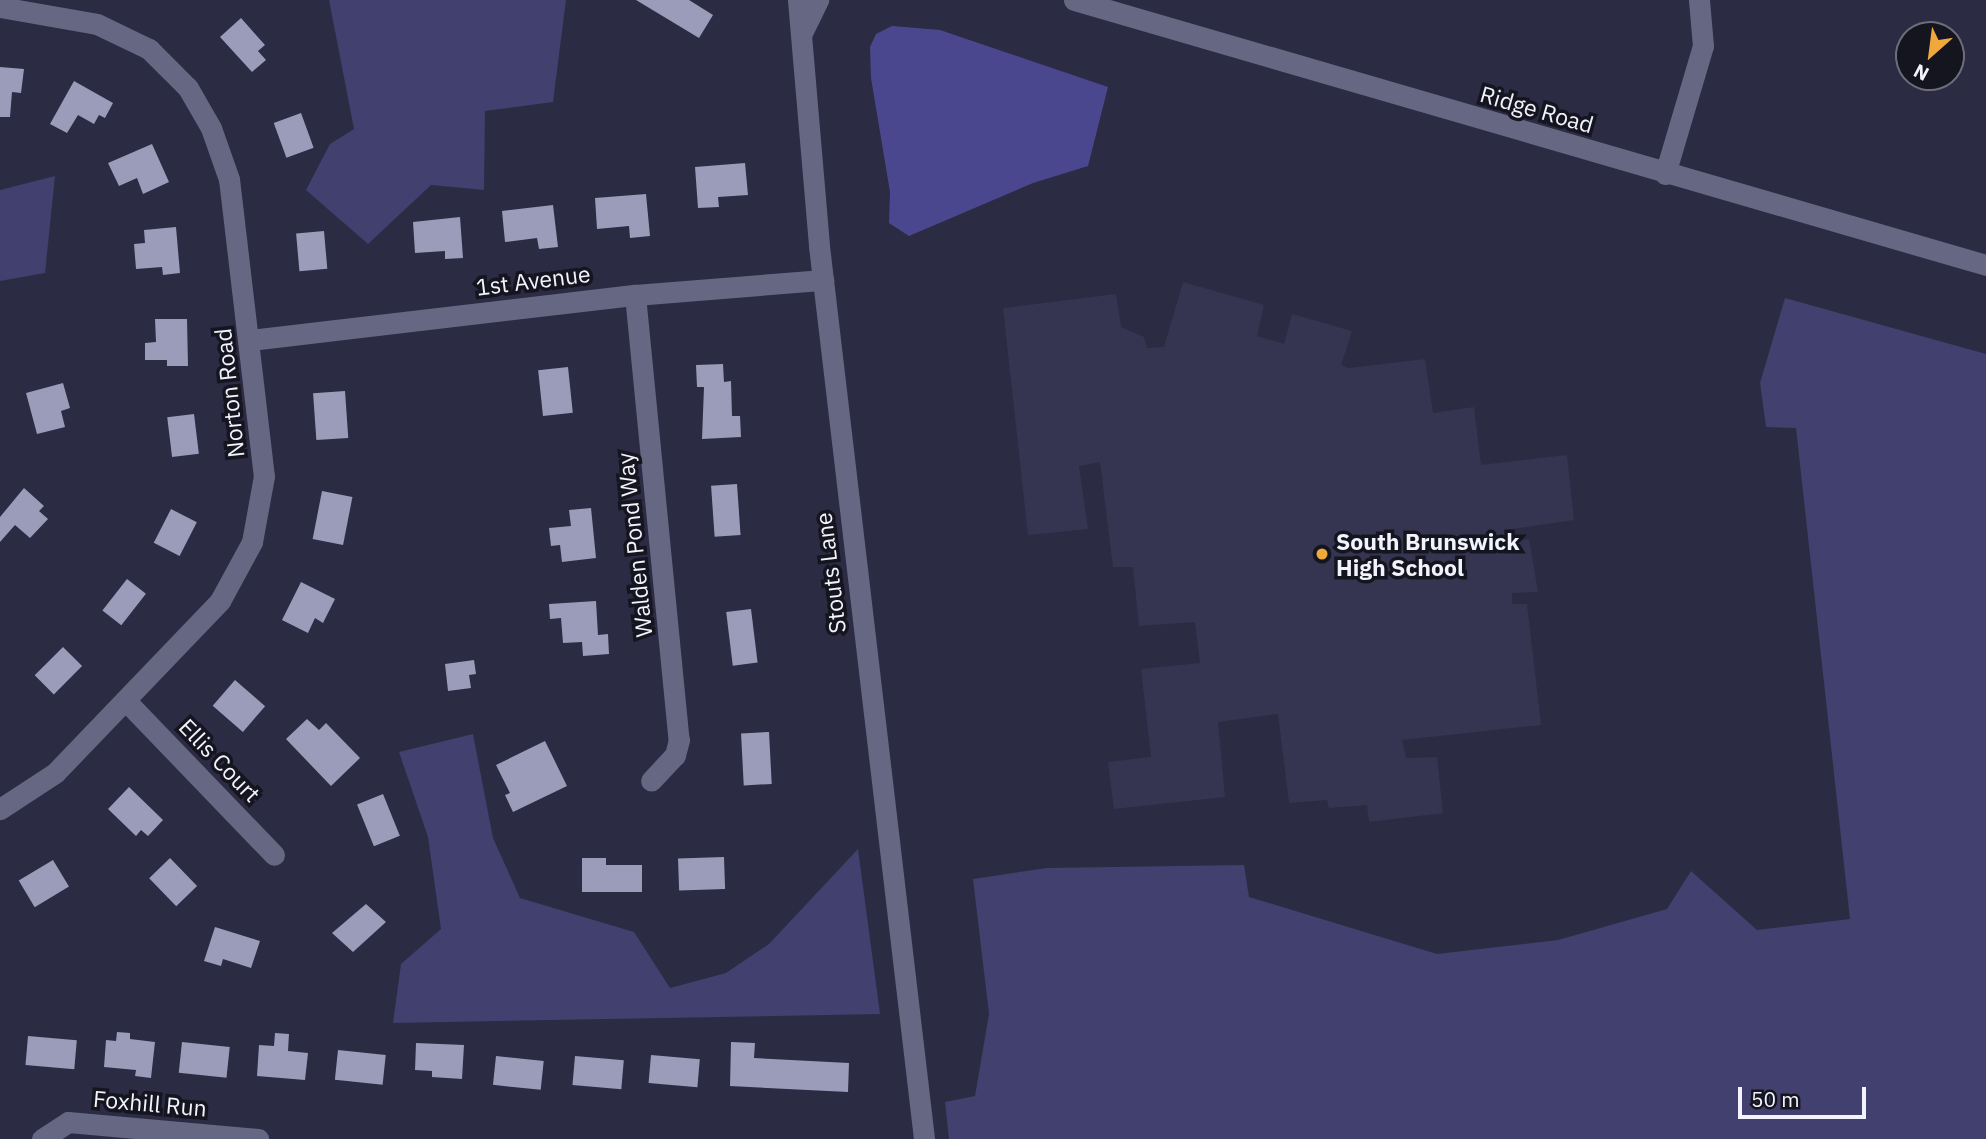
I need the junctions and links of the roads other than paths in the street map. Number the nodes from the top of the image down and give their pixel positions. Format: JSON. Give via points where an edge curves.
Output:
{"nodes":[{"id":1,"x":798,"y":0,"type":"edge"},
{"id":2,"x":818,"y":0,"type":"edge"},
{"id":3,"x":1073,"y":0,"type":"edge"},
{"id":4,"x":1699,"y":0,"type":"edge"},
{"id":5,"x":0,"y":7,"type":"edge"},
{"id":6,"x":801,"y":34,"type":"junction"},
{"id":7,"x":1665,"y":174,"type":"junction"},
{"id":8,"x":1986,"y":265,"type":"edge"},
{"id":9,"x":823,"y":280,"type":"junction"},
{"id":10,"x":635,"y":295,"type":"junction"},
{"id":11,"x":250,"y":340,"type":"junction"},
{"id":12,"x":127,"y":702,"type":"junction"},
{"id":13,"x":651,"y":781,"type":"dead end"},
{"id":14,"x":0,"y":808,"type":"edge"},
{"id":15,"x":274,"y":855,"type":"dead end"},
{"id":16,"x":42,"y":1139,"type":"edge"},
{"id":17,"x":258,"y":1139,"type":"edge"},
{"id":18,"x":924,"y":1139,"type":"edge"}],
"edges":[{"from":1,"to":6,"type":"street","name":"Stouts Lane"},
{"from":2,"to":6,"type":"street"},
{"from":3,"to":7,"type":"street","name":"Ridge Road"},
{"from":4,"to":7,"type":"street","via":[[1703,46]]},
{"from":5,"to":11,"type":"street","name":"Norton Road","via":[[97,24],[149,49],[188,88],[211,128],[229,179]]},
{"from":6,"to":9,"type":"street","name":"Stouts Lane"},
{"from":7,"to":8,"type":"street","name":"Ridge Road"},
{"from":9,"to":10,"type":"street","name":"1st Avenue"},
{"from":9,"to":18,"type":"street","name":"Stouts Lane"},
{"from":10,"to":11,"type":"street","name":"1st Avenue"},
{"from":10,"to":13,"type":"street","name":"Walden Pond Way","via":[[679,740],[675,755]]},
{"from":11,"to":12,"type":"street","name":"Norton Road","via":[[264,475],[251,542],[220,601]]},
{"from":12,"to":14,"type":"street","name":"Norton Road","via":[[55,773]]},
{"from":12,"to":15,"type":"street","name":"Ellis Court"},
{"from":16,"to":17,"type":"street","name":"Foxhill Run","via":[[68,1122]]}]}
